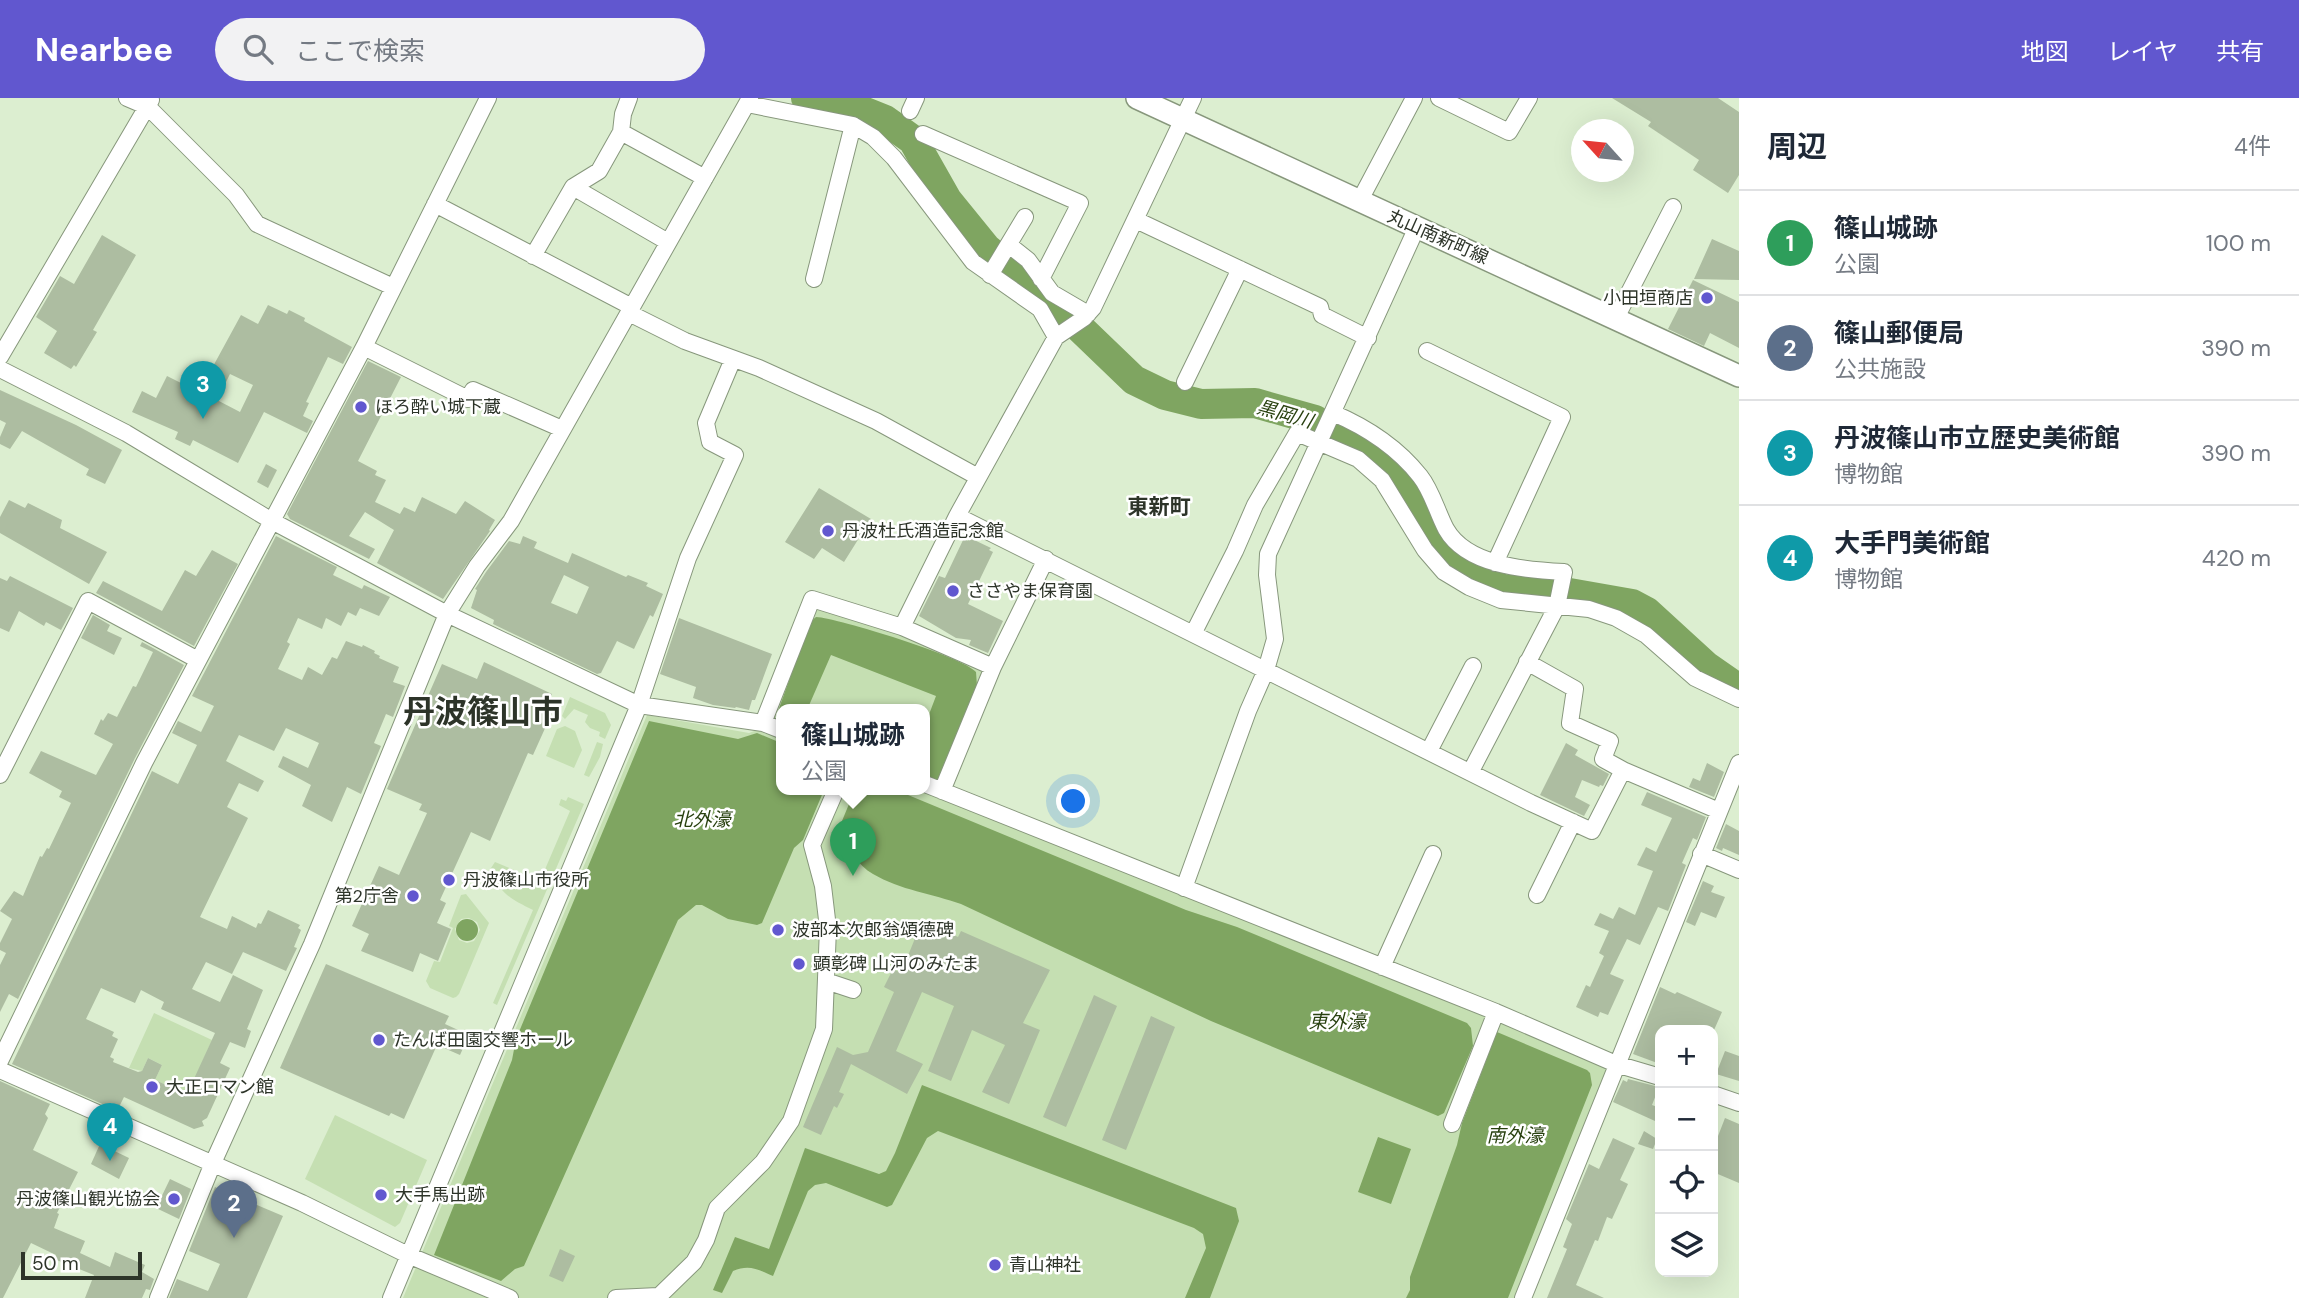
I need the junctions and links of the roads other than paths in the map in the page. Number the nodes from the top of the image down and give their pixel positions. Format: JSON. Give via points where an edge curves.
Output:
{"nodes":[{"id":1,"x":128,"y":98,"type":"edge"},
{"id":2,"x":488,"y":98,"type":"edge"},
{"id":3,"x":629,"y":98,"type":"edge"},
{"id":4,"x":1137,"y":98,"type":"edge"},
{"id":5,"x":1193,"y":98,"type":"edge"},
{"id":6,"x":1414,"y":98,"type":"edge"},
{"id":7,"x":1438,"y":98,"type":"edge"},
{"id":8,"x":1529,"y":98,"type":"edge"},
{"id":9,"x":748,"y":101,"type":"edge"},
{"id":10,"x":150,"y":103,"type":"edge"},
{"id":11,"x":1183,"y":120,"type":"junction"},
{"id":12,"x":853,"y":125,"type":"junction"},
{"id":13,"x":621,"y":132,"type":"junction"},
{"id":14,"x":923,"y":134,"type":"dead end"},
{"id":15,"x":705,"y":178,"type":"junction"},
{"id":16,"x":573,"y":187,"type":"junction"},
{"id":17,"x":1359,"y":202,"type":"junction"},
{"id":18,"x":435,"y":205,"type":"junction"},
{"id":19,"x":1672,"y":207,"type":"dead end"},
{"id":20,"x":1025,"y":217,"type":"dead end"},
{"id":21,"x":1136,"y":219,"type":"junction"},
{"id":22,"x":1417,"y":227,"type":"junction"},
{"id":23,"x":668,"y":242,"type":"junction"},
{"id":24,"x":1009,"y":245,"type":"junction"},
{"id":25,"x":533,"y":256,"type":"junction"},
{"id":26,"x":1240,"y":269,"type":"junction"},
{"id":27,"x":990,"y":275,"type":"junction"},
{"id":28,"x":814,"y":279,"type":"dead end"},
{"id":29,"x":1041,"y":279,"type":"junction"},
{"id":30,"x":393,"y":287,"type":"junction"},
{"id":31,"x":630,"y":310,"type":"junction"},
{"id":32,"x":1086,"y":316,"type":"junction"},
{"id":33,"x":1616,"y":318,"type":"junction"},
{"id":34,"x":1062,"y":334,"type":"junction"},
{"id":35,"x":1368,"y":338,"type":"junction"},
{"id":36,"x":364,"y":347,"type":"junction"},
{"id":37,"x":1427,"y":351,"type":"dead end"},
{"id":38,"x":0,"y":357,"type":"edge"},
{"id":39,"x":733,"y":359,"type":"junction"},
{"id":40,"x":0,"y":369,"type":"edge"},
{"id":41,"x":1739,"y":376,"type":"edge"},
{"id":42,"x":1185,"y":382,"type":"dead end"},
{"id":43,"x":1332,"y":415,"type":"junction"},
{"id":44,"x":562,"y":429,"type":"junction"},
{"id":45,"x":1319,"y":441,"type":"junction"},
{"id":46,"x":978,"y":477,"type":"junction"},
{"id":47,"x":957,"y":516,"type":"junction"},
{"id":48,"x":272,"y":521,"type":"junction"},
{"id":49,"x":1045,"y":559,"type":"junction"},
{"id":50,"x":1494,"y":563,"type":"junction"},
{"id":51,"x":1558,"y":603,"type":"junction"},
{"id":52,"x":447,"y":614,"type":"junction"},
{"id":53,"x":902,"y":626,"type":"junction"},
{"id":54,"x":1193,"y":634,"type":"junction"},
{"id":55,"x":198,"y":660,"type":"junction"},
{"id":56,"x":1527,"y":662,"type":"junction"},
{"id":57,"x":1473,"y":666,"type":"dead end"},
{"id":58,"x":993,"y":667,"type":"junction"},
{"id":59,"x":1266,"y":670,"type":"junction"},
{"id":60,"x":1739,"y":699,"type":"edge"},
{"id":61,"x":639,"y":705,"type":"junction"},
{"id":62,"x":763,"y":723,"type":"junction"},
{"id":63,"x":776,"y":728,"type":"edge"},
{"id":64,"x":1429,"y":751,"type":"junction"},
{"id":65,"x":1739,"y":764,"type":"edge"},
{"id":66,"x":1623,"y":770,"type":"junction"},
{"id":67,"x":1471,"y":771,"type":"junction"},
{"id":68,"x":0,"y":775,"type":"edge"},
{"id":69,"x":930,"y":786,"type":"edge"},
{"id":70,"x":942,"y":791,"type":"junction"},
{"id":71,"x":1732,"y":794,"type":"edge"},
{"id":72,"x":834,"y":795,"type":"edge"},
{"id":73,"x":1718,"y":811,"type":"junction"},
{"id":74,"x":1573,"y":822,"type":"junction"},
{"id":75,"x":1433,"y":854,"type":"dead end"},
{"id":76,"x":1701,"y":854,"type":"junction"},
{"id":77,"x":1739,"y":870,"type":"edge"},
{"id":78,"x":1184,"y":888,"type":"junction"},
{"id":79,"x":1537,"y":895,"type":"dead end"},
{"id":80,"x":1382,"y":967,"type":"junction"},
{"id":81,"x":826,"y":981,"type":"junction"},
{"id":82,"x":853,"y":990,"type":"dead end"},
{"id":83,"x":1496,"y":1012,"type":"junction"},
{"id":84,"x":0,"y":1061,"type":"edge"},
{"id":85,"x":1616,"y":1064,"type":"junction"},
{"id":86,"x":0,"y":1070,"type":"edge"},
{"id":87,"x":1655,"y":1076,"type":"edge"},
{"id":88,"x":1718,"y":1096,"type":"edge"},
{"id":89,"x":1739,"y":1103,"type":"edge"},
{"id":90,"x":1452,"y":1124,"type":"dead end"},
{"id":91,"x":213,"y":1163,"type":"junction"},
{"id":92,"x":408,"y":1255,"type":"junction"},
{"id":93,"x":657,"y":1297,"type":"edge"},
{"id":94,"x":158,"y":1298,"type":"edge"},
{"id":95,"x":391,"y":1298,"type":"edge"},
{"id":96,"x":510,"y":1298,"type":"edge"},
{"id":97,"x":616,"y":1298,"type":"edge"},
{"id":98,"x":1523,"y":1298,"type":"edge"}],
"edges":[{"from":1,"to":10,"type":"street"},
{"from":2,"to":18,"type":"street"},
{"from":3,"to":13,"type":"street"},
{"from":4,"to":11,"type":"main road","name":"丸山南新町線"},
{"from":5,"to":11,"type":"street"},
{"from":6,"to":17,"type":"street"},
{"from":7,"to":8,"type":"street","via":[[1509,132]]},
{"from":9,"to":12,"type":"street"},
{"from":9,"to":15,"type":"street"},
{"from":10,"to":30,"type":"street","via":[[257,224]]},
{"from":10,"to":38,"type":"street"},
{"from":11,"to":17,"type":"main road","name":"丸山南新町線"},
{"from":11,"to":21,"type":"street"},
{"from":12,"to":27,"type":"street","via":[[873,136],[894,158],[973,262]]},
{"from":12,"to":28,"type":"street"},
{"from":13,"to":15,"type":"street"},
{"from":13,"to":16,"type":"street","via":[[599,171]]},
{"from":14,"to":29,"type":"street","via":[[1080,203]]},
{"from":15,"to":23,"type":"street"},
{"from":16,"to":23,"type":"street"},
{"from":16,"to":25,"type":"street"},
{"from":17,"to":22,"type":"main road","name":"丸山南新町線"},
{"from":18,"to":25,"type":"street"},
{"from":18,"to":30,"type":"street"},
{"from":19,"to":33,"type":"street"},
{"from":20,"to":24,"type":"street"},
{"from":21,"to":26,"type":"street"},
{"from":21,"to":32,"type":"street"},
{"from":22,"to":33,"type":"main road","name":"丸山南新町線"},
{"from":22,"to":35,"type":"street"},
{"from":23,"to":31,"type":"street"},
{"from":24,"to":27,"type":"street"},
{"from":24,"to":29,"type":"street","via":[[1028,260]]},
{"from":25,"to":31,"type":"street"},
{"from":26,"to":35,"type":"street","via":[[1320,307],[1322,315]]},
{"from":26,"to":42,"type":"street"},
{"from":27,"to":34,"type":"street","via":[[1040,309]]},
{"from":29,"to":32,"type":"street","via":[[1052,293]]},
{"from":30,"to":36,"type":"street"},
{"from":31,"to":39,"type":"street","via":[[685,341]]},
{"from":31,"to":44,"type":"street"},
{"from":32,"to":34,"type":"street"},
{"from":33,"to":41,"type":"main road","name":"丸山南新町線"},
{"from":34,"to":46,"type":"street"},
{"from":35,"to":43,"type":"street"},
{"from":36,"to":44,"type":"street","via":[[468,399],[473,390]]},
{"from":36,"to":48,"type":"street"},
{"from":37,"to":50,"type":"street","via":[[1562,417]]},
{"from":39,"to":46,"type":"street","via":[[876,421]]},
{"from":39,"to":61,"type":"street","via":[[706,423],[710,442],[735,455],[688,558]]},
{"from":40,"to":48,"type":"street","via":[[126,433]]},
{"from":43,"to":45,"type":"street"},
{"from":43,"to":50,"type":"street","via":[[1353,422],[1396,450],[1421,477],[1448,532],[1466,549]]},
{"from":44,"to":52,"type":"street","via":[[511,521]]},
{"from":45,"to":51,"type":"street","via":[[1358,459],[1382,480],[1424,550],[1444,572],[1500,600]]},
{"from":45,"to":54,"type":"street","via":[[1297,433],[1255,505]]},
{"from":45,"to":59,"type":"street","via":[[1269,554],[1266,575],[1275,639]]},
{"from":46,"to":47,"type":"street"},
{"from":47,"to":49,"type":"street"},
{"from":47,"to":53,"type":"street"},
{"from":48,"to":52,"type":"street"},
{"from":48,"to":55,"type":"street"},
{"from":49,"to":54,"type":"street"},
{"from":49,"to":58,"type":"street"},
{"from":50,"to":51,"type":"street","via":[[1564,572]]},
{"from":51,"to":56,"type":"street"},
{"from":51,"to":60,"type":"street","via":[[1616,618],[1646,635],[1695,678]]},
{"from":52,"to":61,"type":"street"},
{"from":52,"to":91,"type":"street","via":[[312,944]]},
{"from":53,"to":58,"type":"street"},
{"from":53,"to":62,"type":"street","via":[[812,599]]},
{"from":54,"to":59,"type":"street"},
{"from":55,"to":68,"type":"street","via":[[88,601]]},
{"from":55,"to":84,"type":"street"},
{"from":56,"to":66,"type":"street","via":[[1576,689],[1570,723],[1610,741],[1603,759]]},
{"from":56,"to":67,"type":"street"},
{"from":57,"to":64,"type":"street"},
{"from":58,"to":70,"type":"street"},
{"from":59,"to":64,"type":"street"},
{"from":59,"to":78,"type":"street"},
{"from":61,"to":62,"type":"street"},
{"from":61,"to":92,"type":"street"},
{"from":62,"to":63,"type":"street"},
{"from":64,"to":67,"type":"street"},
{"from":65,"to":71,"type":"street"},
{"from":66,"to":73,"type":"street"},
{"from":66,"to":74,"type":"street","via":[[1592,831]]},
{"from":67,"to":74,"type":"street"},
{"from":69,"to":70,"type":"street"},
{"from":70,"to":78,"type":"street"},
{"from":71,"to":73,"type":"street"},
{"from":72,"to":81,"type":"street","via":[[812,845],[828,928]]},
{"from":73,"to":76,"type":"street"},
{"from":74,"to":79,"type":"street"},
{"from":75,"to":80,"type":"street"},
{"from":76,"to":77,"type":"street"},
{"from":76,"to":85,"type":"street"},
{"from":78,"to":80,"type":"street"},
{"from":80,"to":83,"type":"street"},
{"from":81,"to":82,"type":"street"},
{"from":81,"to":93,"type":"street","via":[[824,1029],[791,1121],[763,1162],[717,1208],[694,1262]]},
{"from":83,"to":85,"type":"street"},
{"from":83,"to":90,"type":"street"},
{"from":85,"to":87,"type":"street"},
{"from":85,"to":98,"type":"street"},
{"from":86,"to":91,"type":"street"},
{"from":88,"to":89,"type":"street"},
{"from":91,"to":92,"type":"street"},
{"from":91,"to":94,"type":"street"},
{"from":92,"to":95,"type":"street"},
{"from":92,"to":96,"type":"street"},
{"from":93,"to":97,"type":"street"}]}
